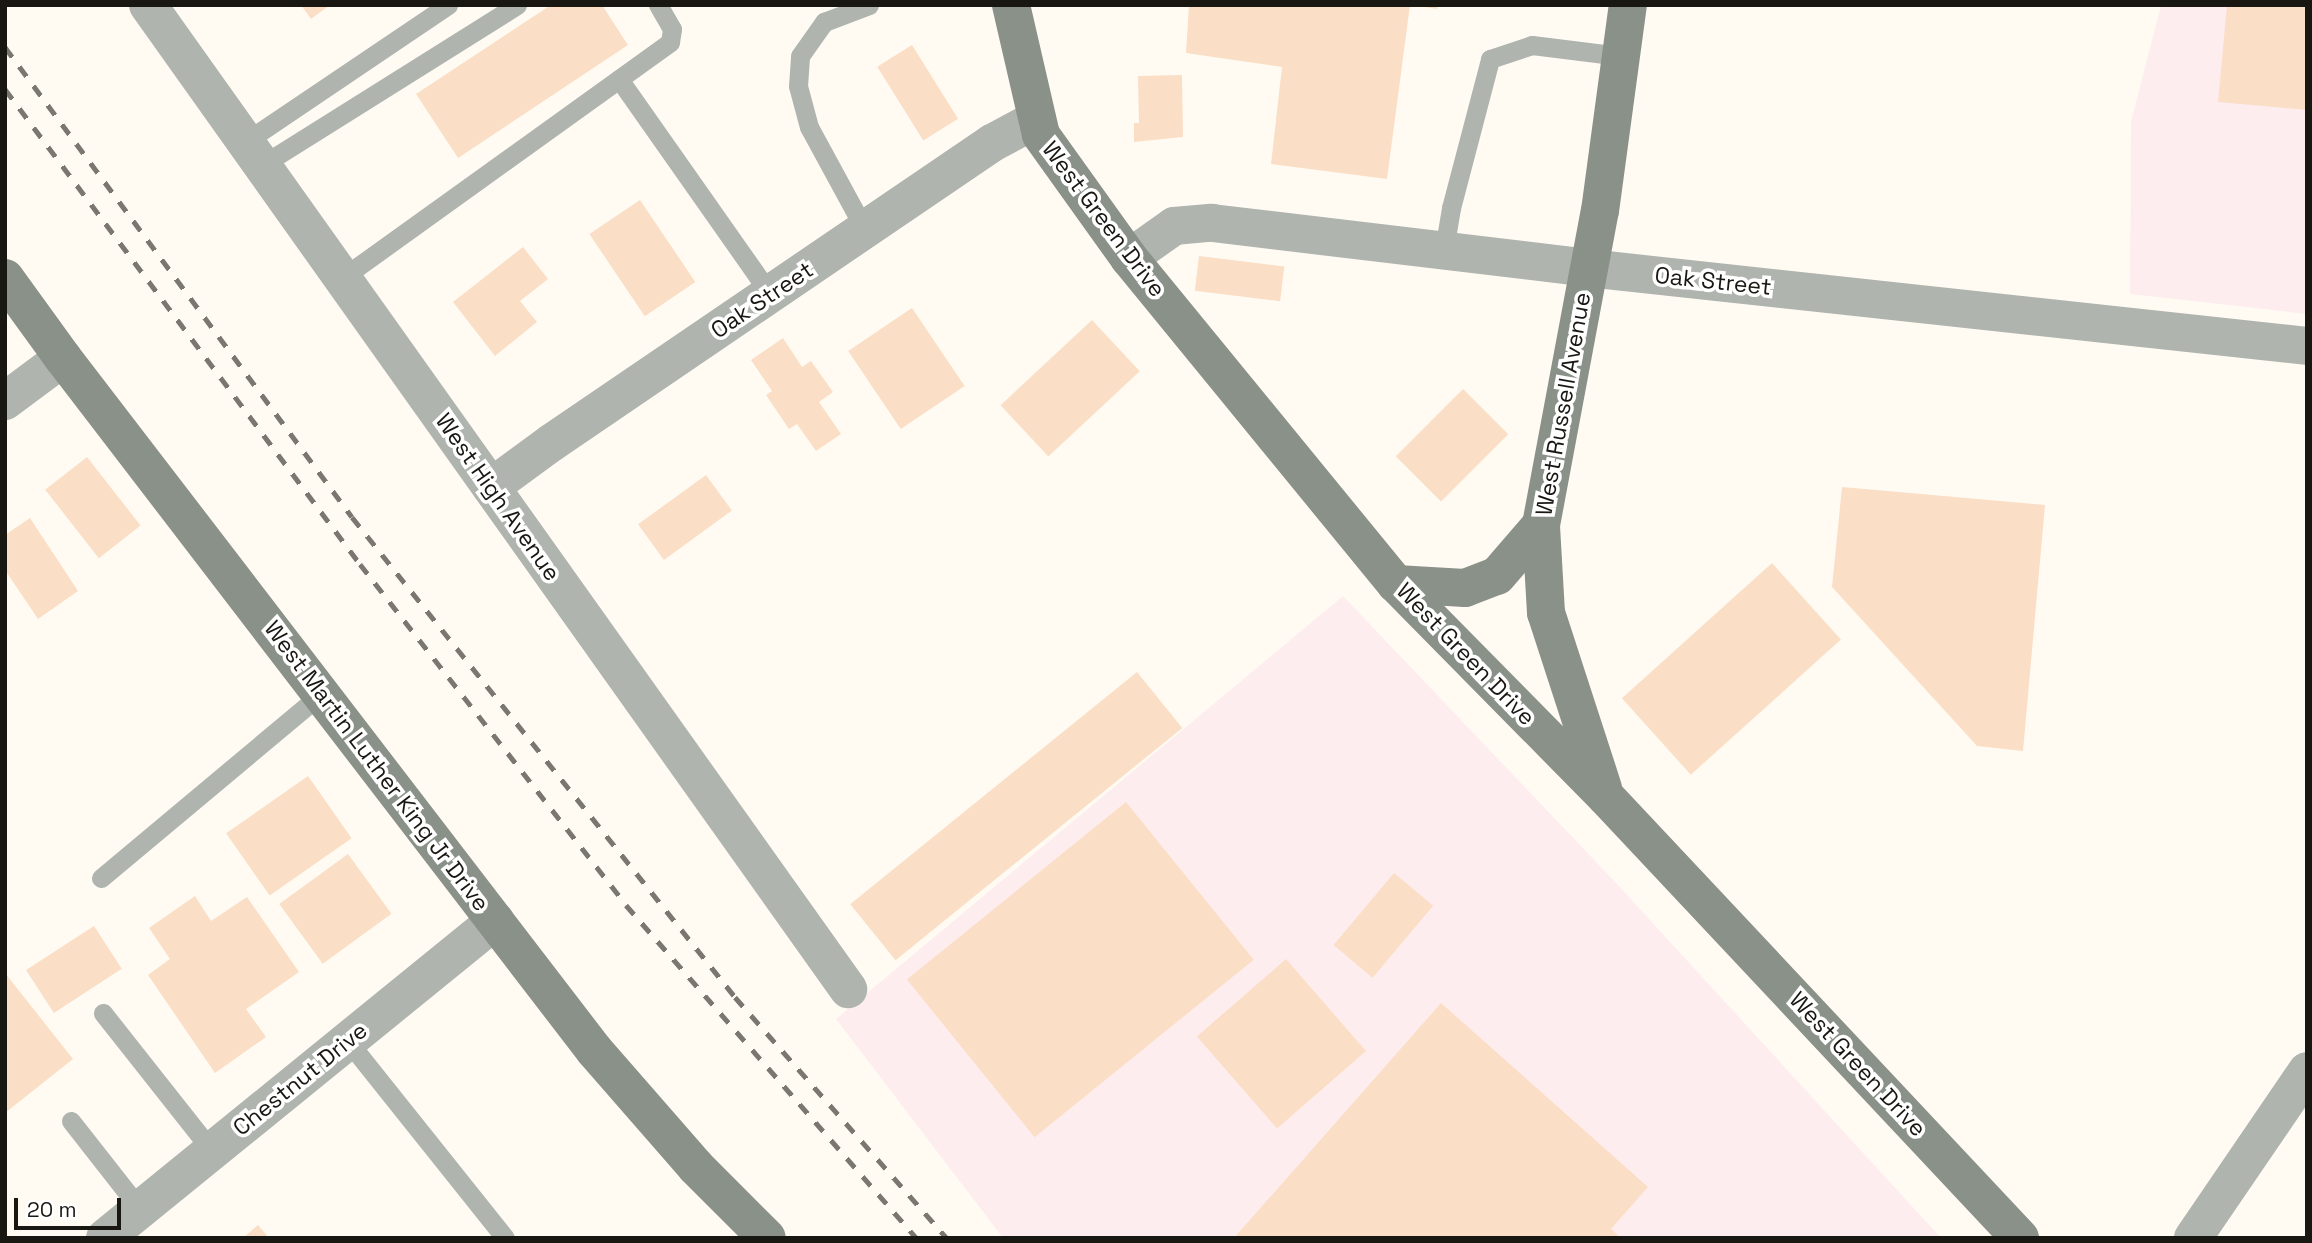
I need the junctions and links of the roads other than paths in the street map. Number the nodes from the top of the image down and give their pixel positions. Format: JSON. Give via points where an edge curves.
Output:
{"nodes":[{"id":1,"x":148,"y":5,"type":"edge"},
{"id":2,"x":517,"y":5,"type":"edge"},
{"id":3,"x":658,"y":5,"type":"edge"},
{"id":4,"x":869,"y":5,"type":"edge"},
{"id":5,"x":1011,"y":5,"type":"edge"},
{"id":6,"x":1628,"y":5,"type":"edge"},
{"id":7,"x":447,"y":6,"type":"edge"},
{"id":8,"x":1620,"y":56,"type":"junction"},
{"id":9,"x":619,"y":79,"type":"junction"},
{"id":10,"x":1037,"y":119,"type":"junction"},
{"id":11,"x":254,"y":154,"type":"junction"},
{"id":12,"x":865,"y":230,"type":"junction"},
{"id":13,"x":1444,"y":250,"type":"junction"},
{"id":14,"x":1129,"y":258,"type":"junction"},
{"id":15,"x":1588,"y":268,"type":"junction"},
{"id":16,"x":5,"y":278,"type":"edge"},
{"id":17,"x":342,"y":278,"type":"junction"},
{"id":18,"x":769,"y":294,"type":"junction"},
{"id":19,"x":2307,"y":346,"type":"edge"},
{"id":20,"x":63,"y":358,"type":"junction"},
{"id":21,"x":5,"y":401,"type":"edge"},
{"id":22,"x":491,"y":487,"type":"junction"},
{"id":23,"x":1541,"y":525,"type":"junction"},
{"id":24,"x":1396,"y":584,"type":"junction"},
{"id":25,"x":322,"y":693,"type":"junction"},
{"id":26,"x":1605,"y":797,"type":"junction"},
{"id":27,"x":101,"y":878,"type":"dead end"},
{"id":28,"x":495,"y":921,"type":"junction"},
{"id":29,"x":848,"y":989,"type":"dead end"},
{"id":30,"x":103,"y":1013,"type":"dead end"},
{"id":31,"x":347,"y":1040,"type":"junction"},
{"id":32,"x":2307,"y":1071,"type":"edge"},
{"id":33,"x":71,"y":1121,"type":"dead end"},
{"id":34,"x":212,"y":1151,"type":"junction"},
{"id":35,"x":140,"y":1209,"type":"junction"},
{"id":36,"x":105,"y":1238,"type":"edge"},
{"id":37,"x":505,"y":1238,"type":"edge"},
{"id":38,"x":767,"y":1238,"type":"edge"},
{"id":39,"x":2020,"y":1238,"type":"edge"},
{"id":40,"x":2193,"y":1238,"type":"edge"}],
"edges":[{"from":1,"to":11,"type":"street","name":"West High Avenue"},
{"from":2,"to":11,"type":"lane"},
{"from":3,"to":9,"type":"lane","via":[[673,29],[670,42]]},
{"from":4,"to":12,"type":"lane","via":[[824,22],[800,56],[798,86],[809,127]]},
{"from":5,"to":10,"type":"main road","name":"West Green Drive"},
{"from":6,"to":8,"type":"main road","name":"West Russell Avenue"},
{"from":7,"to":11,"type":"lane"},
{"from":8,"to":13,"type":"lane","via":[[1532,45],[1490,59]]},
{"from":8,"to":15,"type":"main road","name":"West Russell Avenue"},
{"from":9,"to":17,"type":"lane"},
{"from":9,"to":18,"type":"lane"},
{"from":10,"to":12,"type":"street","name":"Oak Street","via":[[992,143]]},
{"from":10,"to":14,"type":"main road","name":"West Green Drive","via":[[1041,135]]},
{"from":11,"to":17,"type":"street","name":"West High Avenue"},
{"from":12,"to":18,"type":"street","name":"Oak Street"},
{"from":13,"to":14,"type":"street","name":"Oak Street","via":[[1212,223],[1174,226]]},
{"from":13,"to":15,"type":"street","name":"Oak Street"},
{"from":14,"to":24,"type":"main road","name":"West Green Drive"},
{"from":15,"to":19,"type":"street","name":"Oak Street"},
{"from":15,"to":23,"type":"main road","name":"West Russell Avenue"},
{"from":16,"to":20,"type":"main road","name":"West Martin Luther King Jr Drive"},
{"from":17,"to":22,"type":"street","name":"West High Avenue"},
{"from":18,"to":22,"type":"street","name":"Oak Street"},
{"from":20,"to":21,"type":"street"},
{"from":20,"to":25,"type":"main road","name":"West Martin Luther King Jr Drive"},
{"from":22,"to":29,"type":"street","name":"West High Avenue"},
{"from":23,"to":24,"type":"main road","via":[[1497,576],[1465,588]]},
{"from":23,"to":26,"type":"main road","name":"West Russell Avenue","via":[[1546,613]]},
{"from":24,"to":26,"type":"main road","name":"West Green Drive"},
{"from":25,"to":27,"type":"lane"},
{"from":25,"to":28,"type":"main road","name":"West Martin Luther King Jr Drive"},
{"from":26,"to":39,"type":"main road","name":"West Green Drive"},
{"from":28,"to":31,"type":"street","name":"Chestnut Drive"},
{"from":28,"to":38,"type":"main road","name":"West Martin Luther King Jr Drive","via":[[594,1050],[696,1167]]},
{"from":30,"to":34,"type":"lane"},
{"from":31,"to":34,"type":"street","name":"Chestnut Drive"},
{"from":31,"to":37,"type":"lane"},
{"from":32,"to":40,"type":"street"},
{"from":33,"to":35,"type":"lane"},
{"from":34,"to":35,"type":"street","name":"Chestnut Drive"},
{"from":35,"to":36,"type":"street","name":"Chestnut Drive"}]}
